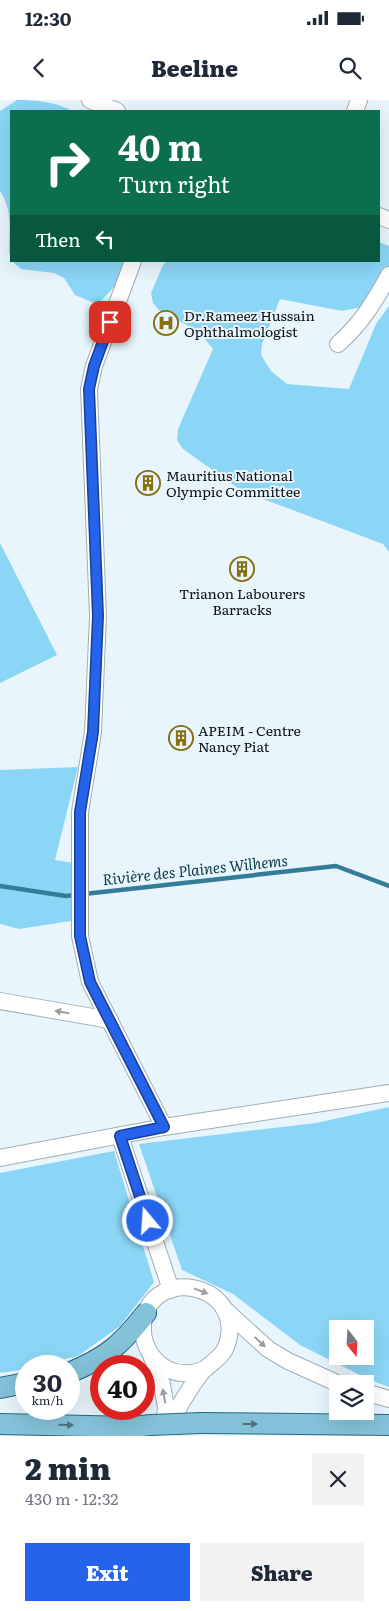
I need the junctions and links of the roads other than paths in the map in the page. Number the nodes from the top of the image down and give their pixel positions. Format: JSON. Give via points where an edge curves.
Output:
{"nodes":[{"id":1,"x":90,"y":100,"type":"edge"},
{"id":2,"x":115,"y":110,"type":"edge"},
{"id":3,"x":133,"y":262,"type":"edge"},
{"id":4,"x":389,"y":274,"type":"edge"},
{"id":5,"x":338,"y":344,"type":"dead end"},
{"id":6,"x":0,"y":1001,"type":"edge"},
{"id":7,"x":110,"y":1020,"type":"junction"},
{"id":8,"x":389,"y":1092,"type":"edge"},
{"id":9,"x":164,"y":1127,"type":"junction"},
{"id":10,"x":120,"y":1136,"type":"junction"},
{"id":11,"x":0,"y":1158,"type":"edge"},
{"id":12,"x":171,"y":1290,"type":"junction"},
{"id":13,"x":224,"y":1309,"type":"junction"},
{"id":14,"x":146,"y":1313,"type":"junction"},
{"id":15,"x":151,"y":1355,"type":"edge"},
{"id":16,"x":155,"y":1360,"type":"edge"},
{"id":17,"x":155,"y":1365,"type":"edge"},
{"id":18,"x":80,"y":1368,"type":"edge"},
{"id":19,"x":205,"y":1369,"type":"junction"},
{"id":20,"x":329,"y":1379,"type":"edge"},
{"id":21,"x":15,"y":1385,"type":"edge"},
{"id":22,"x":0,"y":1388,"type":"edge"},
{"id":23,"x":374,"y":1395,"type":"edge"},
{"id":24,"x":389,"y":1399,"type":"edge"},
{"id":25,"x":0,"y":1424,"type":"edge"},
{"id":26,"x":389,"y":1425,"type":"edge"},
{"id":27,"x":156,"y":1431,"type":"edge"},
{"id":28,"x":170,"y":1436,"type":"edge"}],
"edges":[{"from":1,"to":2,"type":"street"},
{"from":3,"to":7,"type":"street","via":[[94,366],[89,389],[98,616],[93,732],[80,812],[80,936],[90,982]]},
{"from":4,"to":5,"type":"street","via":[[370,310]]},
{"from":7,"to":6,"type":"street","one_way":true},
{"from":7,"to":9,"type":"street"},
{"from":8,"to":9,"type":"street"},
{"from":9,"to":10,"type":"street"},
{"from":10,"to":11,"type":"street"},
{"from":10,"to":12,"type":"street"},
{"from":12,"to":13,"type":"street","one_way":true,"via":[[190,1287],[203,1290]]},
{"from":12,"to":14,"type":"street","via":[[162,1294]]},
{"from":13,"to":19,"type":"street","via":[[229,1322],[227,1343],[217,1361]]},
{"from":13,"to":20,"type":"street","one_way":true,"via":[[268,1349]]},
{"from":14,"to":15,"type":"street","via":[[142,1330]]},
{"from":14,"to":18,"type":"main road","via":[[112,1350]]},
{"from":16,"to":19,"type":"street","via":[[176,1373]]},
{"from":27,"to":17,"type":"street","one_way":true,"via":[[166,1408]]},
{"from":19,"to":28,"type":"street","via":[[180,1404]]},
{"from":21,"to":22,"type":"main road"},
{"from":23,"to":24,"type":"street"},
{"from":25,"to":27,"type":"main road","one_way":true,"via":[[133,1427]]},
{"from":27,"to":26,"type":"main road","one_way":true,"bridge":true,"via":[[201,1424]]}]}
